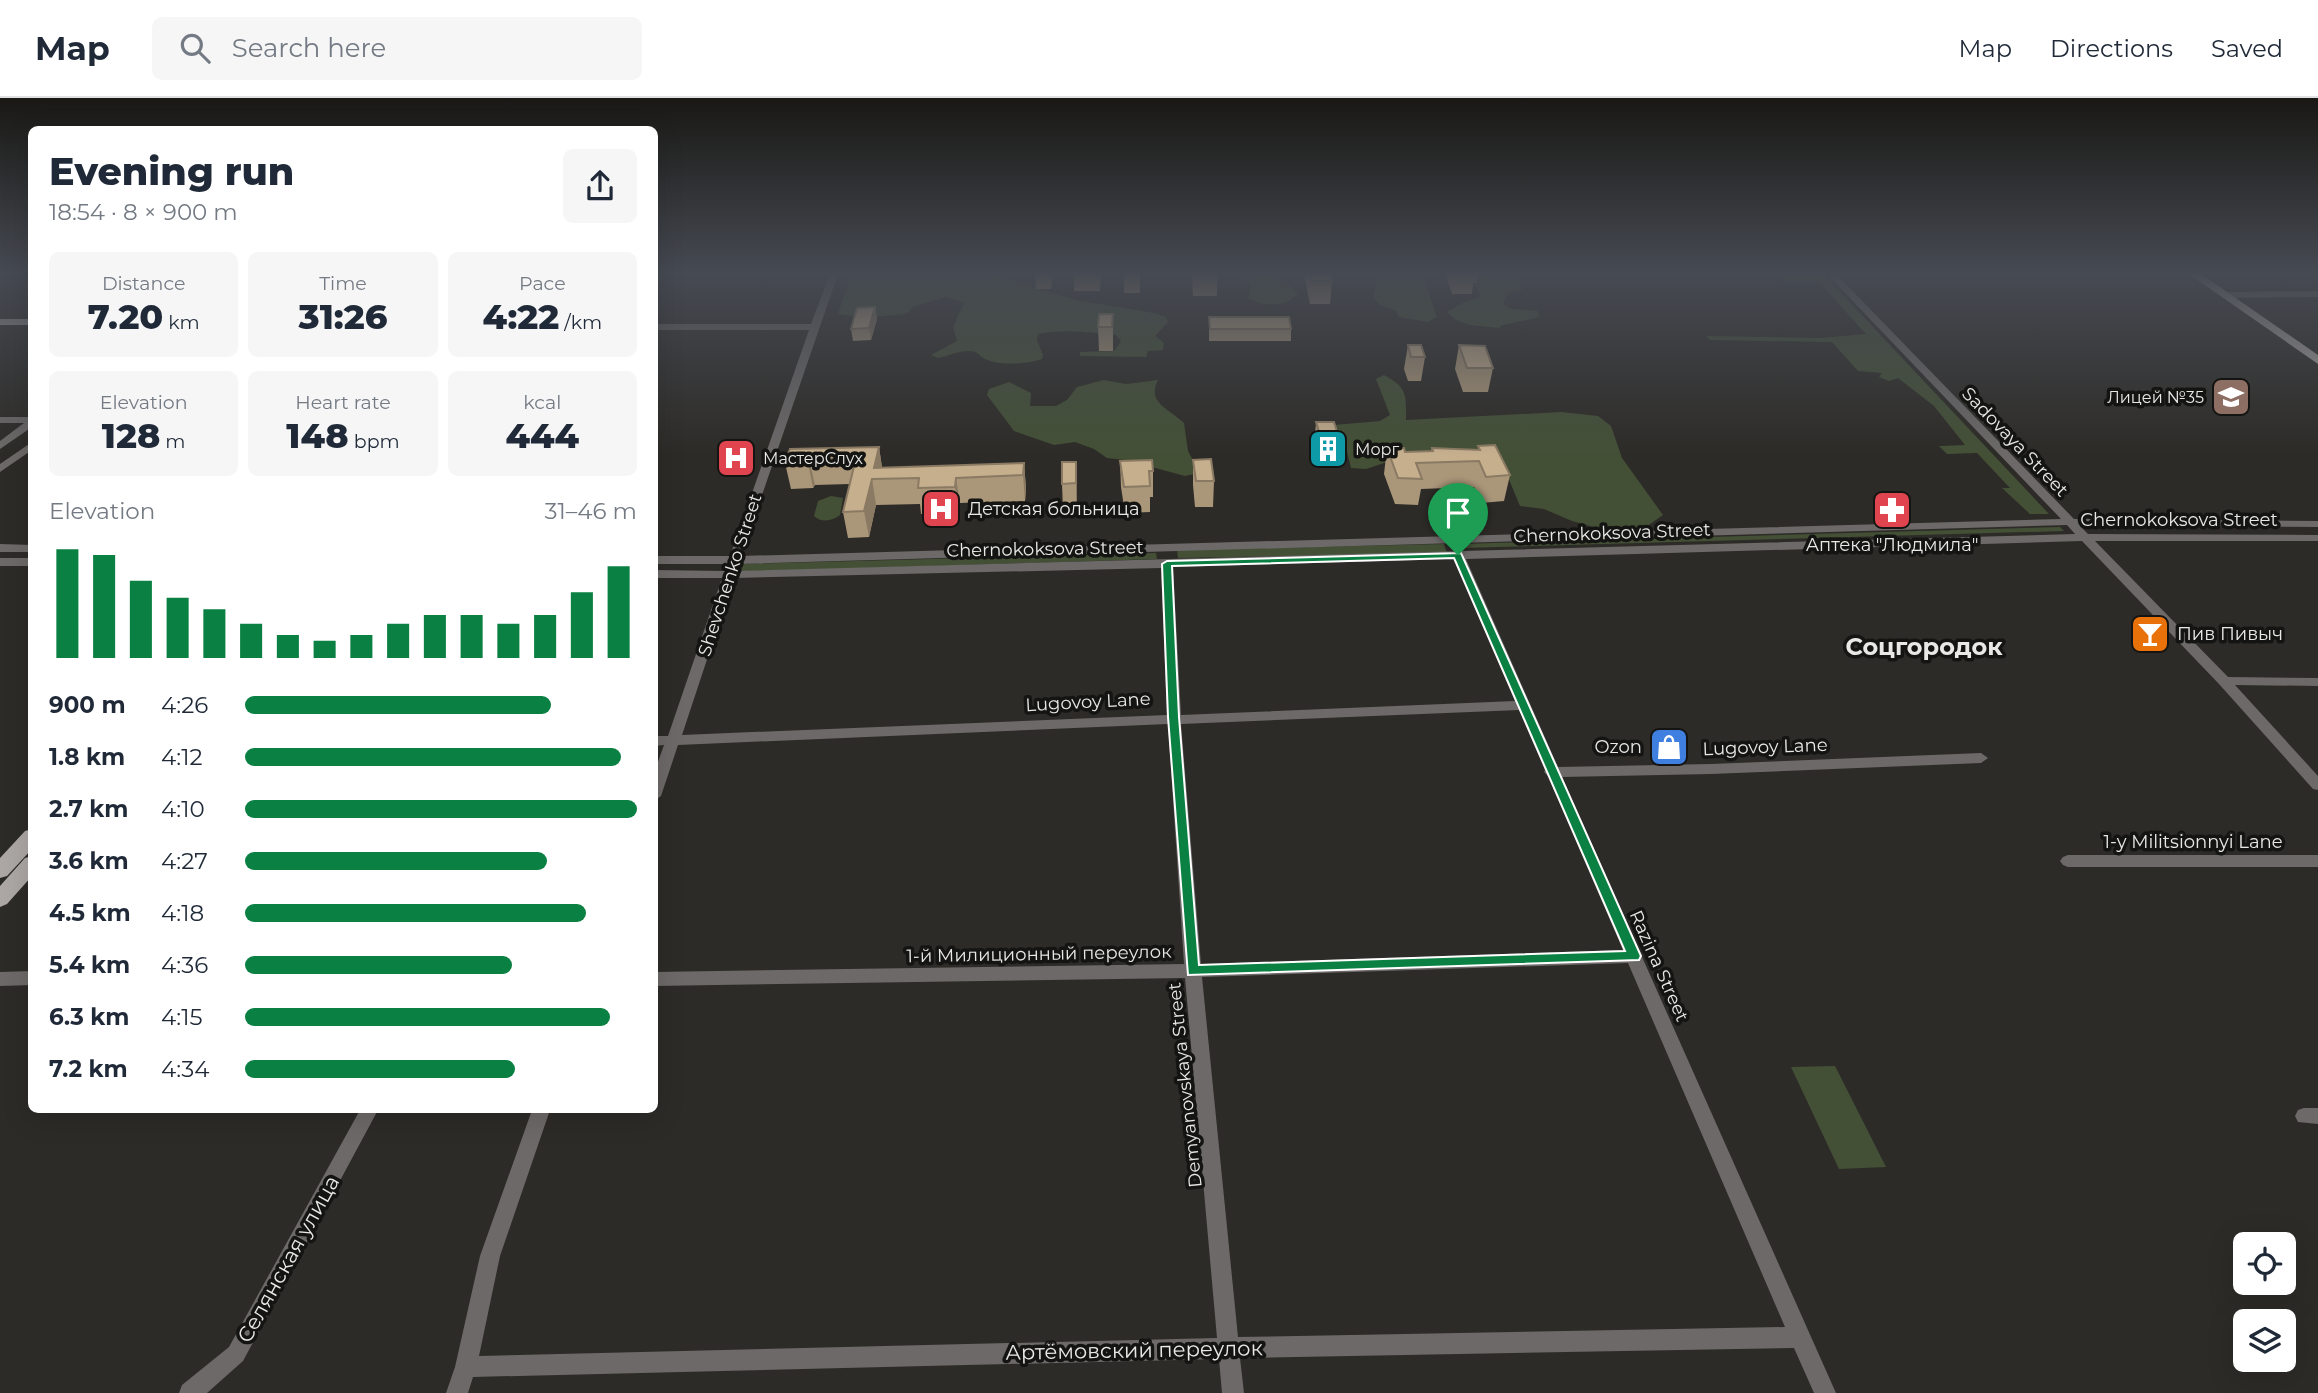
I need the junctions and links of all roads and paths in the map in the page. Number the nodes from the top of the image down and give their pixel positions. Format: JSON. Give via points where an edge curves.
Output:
{"nodes":[{"id":1,"x":812,"y":334,"type":"edge"},
{"id":2,"x":1889,"y":334,"type":"edge"},
{"id":3,"x":2281,"y":334,"type":"edge"},
{"id":4,"x":2318,"y":360,"type":"edge"},
{"id":5,"x":0,"y":420,"type":"edge"},
{"id":6,"x":28,"y":421,"type":"edge"},
{"id":7,"x":28,"y":424,"type":"edge"},
{"id":8,"x":0,"y":434,"type":"edge"},
{"id":9,"x":16,"y":434,"type":"junction"},
{"id":10,"x":28,"y":434,"type":"edge"},
{"id":11,"x":0,"y":446,"type":"edge"},
{"id":12,"x":28,"y":448,"type":"edge"},
{"id":13,"x":0,"y":469,"type":"edge"},
{"id":14,"x":2068,"y":522,"type":"junction"},
{"id":15,"x":2318,"y":524,"type":"edge"},
{"id":16,"x":2083,"y":537,"type":"junction"},
{"id":17,"x":2318,"y":538,"type":"edge"},
{"id":18,"x":0,"y":548,"type":"edge"},
{"id":19,"x":28,"y":549,"type":"edge"},
{"id":20,"x":1458,"y":555,"type":"junction"},
{"id":21,"x":658,"y":560,"type":"edge"},
{"id":22,"x":734,"y":561,"type":"junction"},
{"id":23,"x":0,"y":562,"type":"edge"},
{"id":24,"x":28,"y":562,"type":"edge"},
{"id":25,"x":1167,"y":564,"type":"junction"},
{"id":26,"x":658,"y":574,"type":"edge"},
{"id":27,"x":730,"y":575,"type":"junction"},
{"id":28,"x":2224,"y":681,"type":"junction"},
{"id":29,"x":2318,"y":682,"type":"edge"},
{"id":30,"x":1524,"y":705,"type":"junction"},
{"id":31,"x":1174,"y":717,"type":"junction"},
{"id":32,"x":658,"y":741,"type":"edge"},
{"id":33,"x":674,"y":741,"type":"junction"},
{"id":34,"x":1981,"y":758,"type":"dead end"},
{"id":35,"x":1551,"y":772,"type":"junction"},
{"id":36,"x":658,"y":785,"type":"edge"},
{"id":37,"x":2318,"y":785,"type":"edge"},
{"id":38,"x":28,"y":840,"type":"edge"},
{"id":39,"x":2068,"y":861,"type":"dead end"},
{"id":40,"x":2318,"y":861,"type":"edge"},
{"id":41,"x":28,"y":868,"type":"edge"},
{"id":42,"x":0,"y":871,"type":"edge"},
{"id":43,"x":0,"y":899,"type":"edge"},
{"id":44,"x":1634,"y":956,"type":"junction"},
{"id":45,"x":1193,"y":971,"type":"junction"},
{"id":46,"x":28,"y":978,"type":"edge"},
{"id":47,"x":0,"y":979,"type":"edge"},
{"id":48,"x":658,"y":979,"type":"edge"},
{"id":49,"x":367,"y":1113,"type":"edge"},
{"id":50,"x":540,"y":1113,"type":"edge"},
{"id":51,"x":1801,"y":1337,"type":"junction"},
{"id":52,"x":1230,"y":1348,"type":"junction"},
{"id":53,"x":466,"y":1367,"type":"junction"},
{"id":54,"x":190,"y":1393,"type":"edge"},
{"id":55,"x":457,"y":1393,"type":"edge"},
{"id":56,"x":1233,"y":1393,"type":"edge"},
{"id":57,"x":1825,"y":1393,"type":"edge"}],
"edges":[{"from":1,"to":22,"type":"street","name":"Shevchenko Street"},
{"from":2,"to":14,"type":"street","name":"Sadovaya Street"},
{"from":3,"to":4,"type":"main road"},
{"from":5,"to":6,"type":"street"},
{"from":7,"to":9,"type":"street"},
{"from":8,"to":9,"type":"street"},
{"from":9,"to":10,"type":"street"},
{"from":9,"to":11,"type":"street"},
{"from":12,"to":13,"type":"street"},
{"from":14,"to":15,"type":"street","name":"Chernokoksova Street"},
{"from":14,"to":16,"type":"street","name":"Sadovaya Street"},
{"from":14,"to":22,"type":"street","name":"Chernokoksova Street"},
{"from":16,"to":17,"type":"street","name":"Chernokoksova Street"},
{"from":16,"to":20,"type":"street","name":"Chernokoksova Street"},
{"from":16,"to":28,"type":"street","name":"Sadovaya Street"},
{"from":18,"to":19,"type":"street"},
{"from":20,"to":25,"type":"street","name":"Chernokoksova Street"},
{"from":20,"to":30,"type":"street","name":"Razina Street"},
{"from":21,"to":22,"type":"street","name":"Chernokoksova Street"},
{"from":22,"to":27,"type":"street","name":"Shevchenko Street"},
{"from":23,"to":24,"type":"street"},
{"from":25,"to":27,"type":"street","name":"Chernokoksova Street"},
{"from":25,"to":31,"type":"street","name":"Demyanovskaya Street"},
{"from":26,"to":27,"type":"street","name":"Chernokoksova Street"},
{"from":27,"to":33,"type":"street","name":"Shevchenko Street"},
{"from":28,"to":29,"type":"street"},
{"from":28,"to":37,"type":"street","name":"Sadovaya Street"},
{"from":30,"to":31,"type":"street","name":"Lugovoy Lane"},
{"from":30,"to":35,"type":"street","name":"Razina Street"},
{"from":31,"to":33,"type":"street","name":"Lugovoy Lane"},
{"from":31,"to":45,"type":"street","name":"Demyanovskaya Street"},
{"from":32,"to":33,"type":"street","name":"Lugovoy Lane"},
{"from":33,"to":36,"type":"street","name":"Shevchenko Street"},
{"from":34,"to":35,"type":"street","name":"Lugovoy Lane"},
{"from":35,"to":44,"type":"street","name":"Razina Street"},
{"from":38,"to":42,"type":"main road"},
{"from":39,"to":40,"type":"street","name":"1-y Militsionnyi Lane"},
{"from":41,"to":43,"type":"main road"},
{"from":44,"to":45,"type":"street","name":"1-й Милиционный переулок"},
{"from":44,"to":51,"type":"street","name":"Razina Street"},
{"from":45,"to":48,"type":"street","name":"1-й Милиционный переулок"},
{"from":45,"to":52,"type":"street","name":"Demyanovskaya Street"},
{"from":46,"to":47,"type":"street"},
{"from":49,"to":54,"type":"street","name":"Селянская улица","via":[[236,1354]]},
{"from":50,"to":53,"type":"street","via":[[490,1256]]},
{"from":51,"to":52,"type":"street","name":"Артёмовский переулок"},
{"from":51,"to":57,"type":"street","name":"Razina Street"},
{"from":52,"to":53,"type":"street","name":"Артёмовский переулок"},
{"from":52,"to":56,"type":"street","name":"Demyanovskaya Street"},
{"from":53,"to":55,"type":"street"}]}
